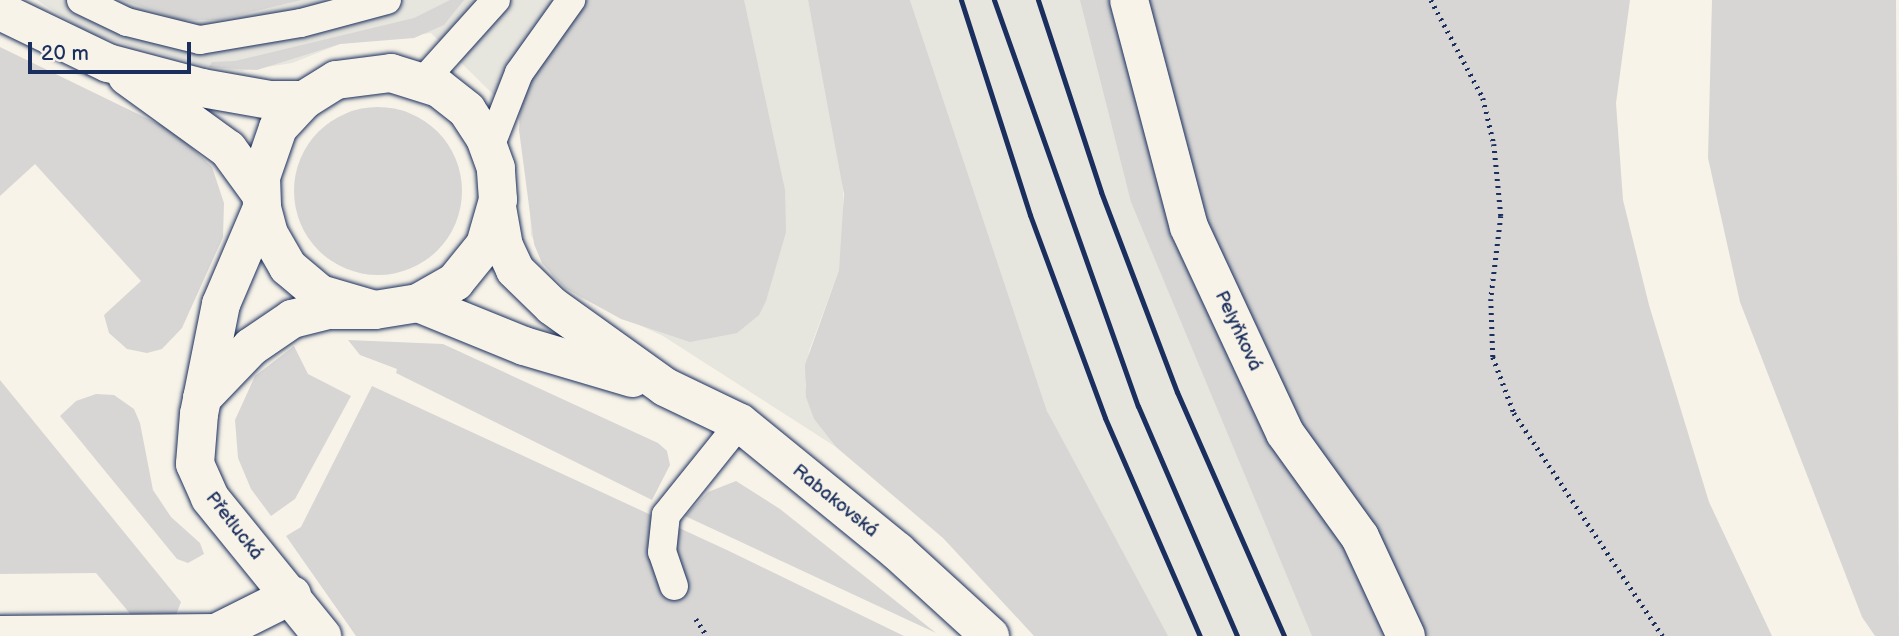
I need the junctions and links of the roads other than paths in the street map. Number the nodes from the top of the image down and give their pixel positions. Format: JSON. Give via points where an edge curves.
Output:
{"nodes":[{"id":1,"x":81,"y":0,"type":"edge"},
{"id":2,"x":387,"y":0,"type":"edge"},
{"id":3,"x":496,"y":0,"type":"edge"},
{"id":4,"x":571,"y":0,"type":"edge"},
{"id":5,"x":1129,"y":0,"type":"edge"},
{"id":6,"x":0,"y":11,"type":"edge"},
{"id":7,"x":108,"y":62,"type":"junction"},
{"id":8,"x":424,"y":81,"type":"junction"},
{"id":9,"x":303,"y":100,"type":"junction"},
{"id":10,"x":490,"y":147,"type":"junction"},
{"id":11,"x":261,"y":201,"type":"junction"},
{"id":12,"x":497,"y":207,"type":"junction"},
{"id":13,"x":418,"y":303,"type":"junction"},
{"id":14,"x":374,"y":310,"type":"junction"},
{"id":15,"x":664,"y":387,"type":"junction"},
{"id":16,"x":202,"y":398,"type":"junction"},
{"id":17,"x":740,"y":424,"type":"junction"},
{"id":18,"x":674,"y":586,"type":"dead end"},
{"id":19,"x":292,"y":595,"type":"junction"},
{"id":20,"x":0,"y":635,"type":"edge"},
{"id":21,"x":322,"y":636,"type":"edge"},
{"id":22,"x":990,"y":636,"type":"edge"},
{"id":23,"x":1406,"y":636,"type":"edge"}],
"edges":[{"from":1,"to":2,"type":"lane","via":[[127,22],[201,40],[301,23]]},
{"from":3,"to":8,"type":"lane"},
{"from":4,"to":10,"type":"lane","via":[[519,72]]},
{"from":5,"to":23,"type":"main road","name":"Pelyňková","via":[[1189,227],[1285,433],[1360,537]]},
{"from":6,"to":7,"type":"main road","name":"Přetlucká"},
{"from":7,"to":9,"type":"main road","name":"Přetlucká","via":[[202,88],[270,100]]},
{"from":7,"to":11,"type":"main road","name":"Přetlucká","via":[[228,149]]},
{"from":8,"to":9,"type":"main road","name":"Přetlucká","via":[[391,72],[354,74]]},
{"from":8,"to":10,"type":"main road","name":"Přetlucká","via":[[467,110]]},
{"from":9,"to":11,"type":"main road","name":"Přetlucká","via":[[270,143]]},
{"from":10,"to":12,"type":"main road","name":"Přetlucká","via":[[496,168]]},
{"from":11,"to":14,"type":"main road","name":"Přetlucká","via":[[274,245],[297,277],[334,300]]},
{"from":11,"to":16,"type":"main road","name":"Přetlucká","via":[[225,291]]},
{"from":12,"to":13,"type":"main road","name":"Přetlucká","via":[[493,228],[472,265],[446,290]]},
{"from":12,"to":15,"type":"main road","name":"Rabakovská","via":[[504,246],[515,270],[584,332]]},
{"from":13,"to":14,"type":"main road","name":"Přetlucká"},
{"from":13,"to":15,"type":"main road","name":"Rabakovská","via":[[524,346]]},
{"from":14,"to":16,"type":"main road","name":"Přetlucká","via":[[329,310],[292,318],[251,347]]},
{"from":15,"to":17,"type":"main road","name":"Rabakovská"},
{"from":16,"to":19,"type":"main road","name":"Přetlucká","via":[[195,447],[198,477]]},
{"from":17,"to":18,"type":"lane","via":[[666,515],[662,552]]},
{"from":17,"to":22,"type":"main road","name":"Rabakovská","via":[[897,551]]},
{"from":19,"to":20,"type":"main road","via":[[216,633]]},
{"from":19,"to":21,"type":"main road","name":"Přetlucká"}]}
